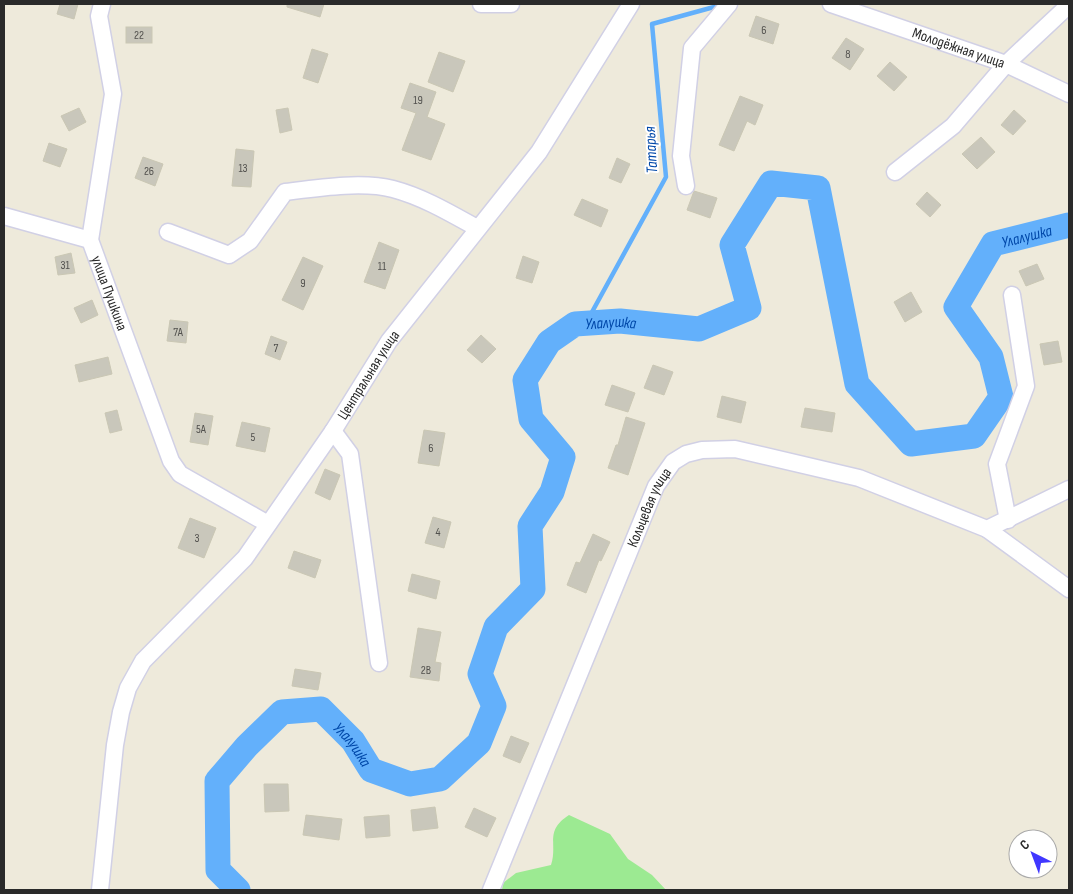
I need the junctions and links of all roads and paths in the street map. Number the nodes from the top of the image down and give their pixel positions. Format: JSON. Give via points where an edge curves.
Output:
{"nodes":[{"id":1,"x":102,"y":4,"type":"edge"},
{"id":2,"x":481,"y":4,"type":"edge"},
{"id":3,"x":511,"y":4,"type":"edge"},
{"id":4,"x":631,"y":4,"type":"edge"},
{"id":5,"x":729,"y":4,"type":"edge"},
{"id":6,"x":831,"y":4,"type":"edge"},
{"id":7,"x":1069,"y":4,"type":"edge"},
{"id":8,"x":851,"y":7,"type":"edge"},
{"id":9,"x":1006,"y":64,"type":"junction"},
{"id":10,"x":1069,"y":94,"type":"edge"},
{"id":11,"x":895,"y":172,"type":"dead end"},
{"id":12,"x":686,"y":186,"type":"dead end"},
{"id":13,"x":4,"y":216,"type":"edge"},
{"id":14,"x":477,"y":228,"type":"junction"},
{"id":15,"x":168,"y":232,"type":"dead end"},
{"id":16,"x":90,"y":240,"type":"junction"},
{"id":17,"x":1012,"y":295,"type":"dead end"},
{"id":18,"x":334,"y":431,"type":"junction"},
{"id":19,"x":1069,"y":489,"type":"edge"},
{"id":20,"x":1008,"y":520,"type":"junction"},
{"id":21,"x":268,"y":524,"type":"junction"},
{"id":22,"x":987,"y":529,"type":"junction"},
{"id":23,"x":1069,"y":588,"type":"edge"},
{"id":24,"x":379,"y":664,"type":"dead end"},
{"id":25,"x":100,"y":890,"type":"edge"},
{"id":26,"x":491,"y":890,"type":"edge"}],
"edges":[{"from":1,"to":16,"type":"street","name":"улица Пушкина","via":[[99,16],[113,94]]},
{"from":2,"to":3,"type":"street"},
{"from":4,"to":14,"type":"street","name":"Центральная улица","via":[[538,152]]},
{"from":5,"to":12,"type":"street","via":[[692,48],[681,156]]},
{"from":6,"to":8,"type":"street","name":"Молодёжная улица"},
{"from":7,"to":9,"type":"street","name":"Молодёжная улица"},
{"from":8,"to":9,"type":"street","name":"Молодёжная улица"},
{"from":9,"to":10,"type":"street"},
{"from":9,"to":11,"type":"street","via":[[952,126]]},
{"from":13,"to":16,"type":"street"},
{"from":14,"to":15,"type":"street","via":[[436,205],[391,189],[338,185],[285,192],[250,241],[229,255]]},
{"from":14,"to":18,"type":"street","name":"Центральная улица","via":[[389,341]]},
{"from":16,"to":21,"type":"street","name":"улица Пушкина","via":[[172,461],[180,474]]},
{"from":17,"to":20,"type":"street","via":[[1026,386],[997,464]]},
{"from":18,"to":21,"type":"street","name":"Центральная улица"},
{"from":18,"to":24,"type":"street","via":[[350,454]]},
{"from":19,"to":20,"type":"street"},
{"from":20,"to":22,"type":"street"},
{"from":21,"to":25,"type":"street","name":"Центральная улица","via":[[228,577],[142,661],[128,688],[116,745]]},
{"from":22,"to":23,"type":"street","name":"Кольцевая улица"},
{"from":22,"to":26,"type":"street","name":"Кольцевая улица","via":[[859,478],[735,449],[702,450],[673,462],[653,494]]}]}
